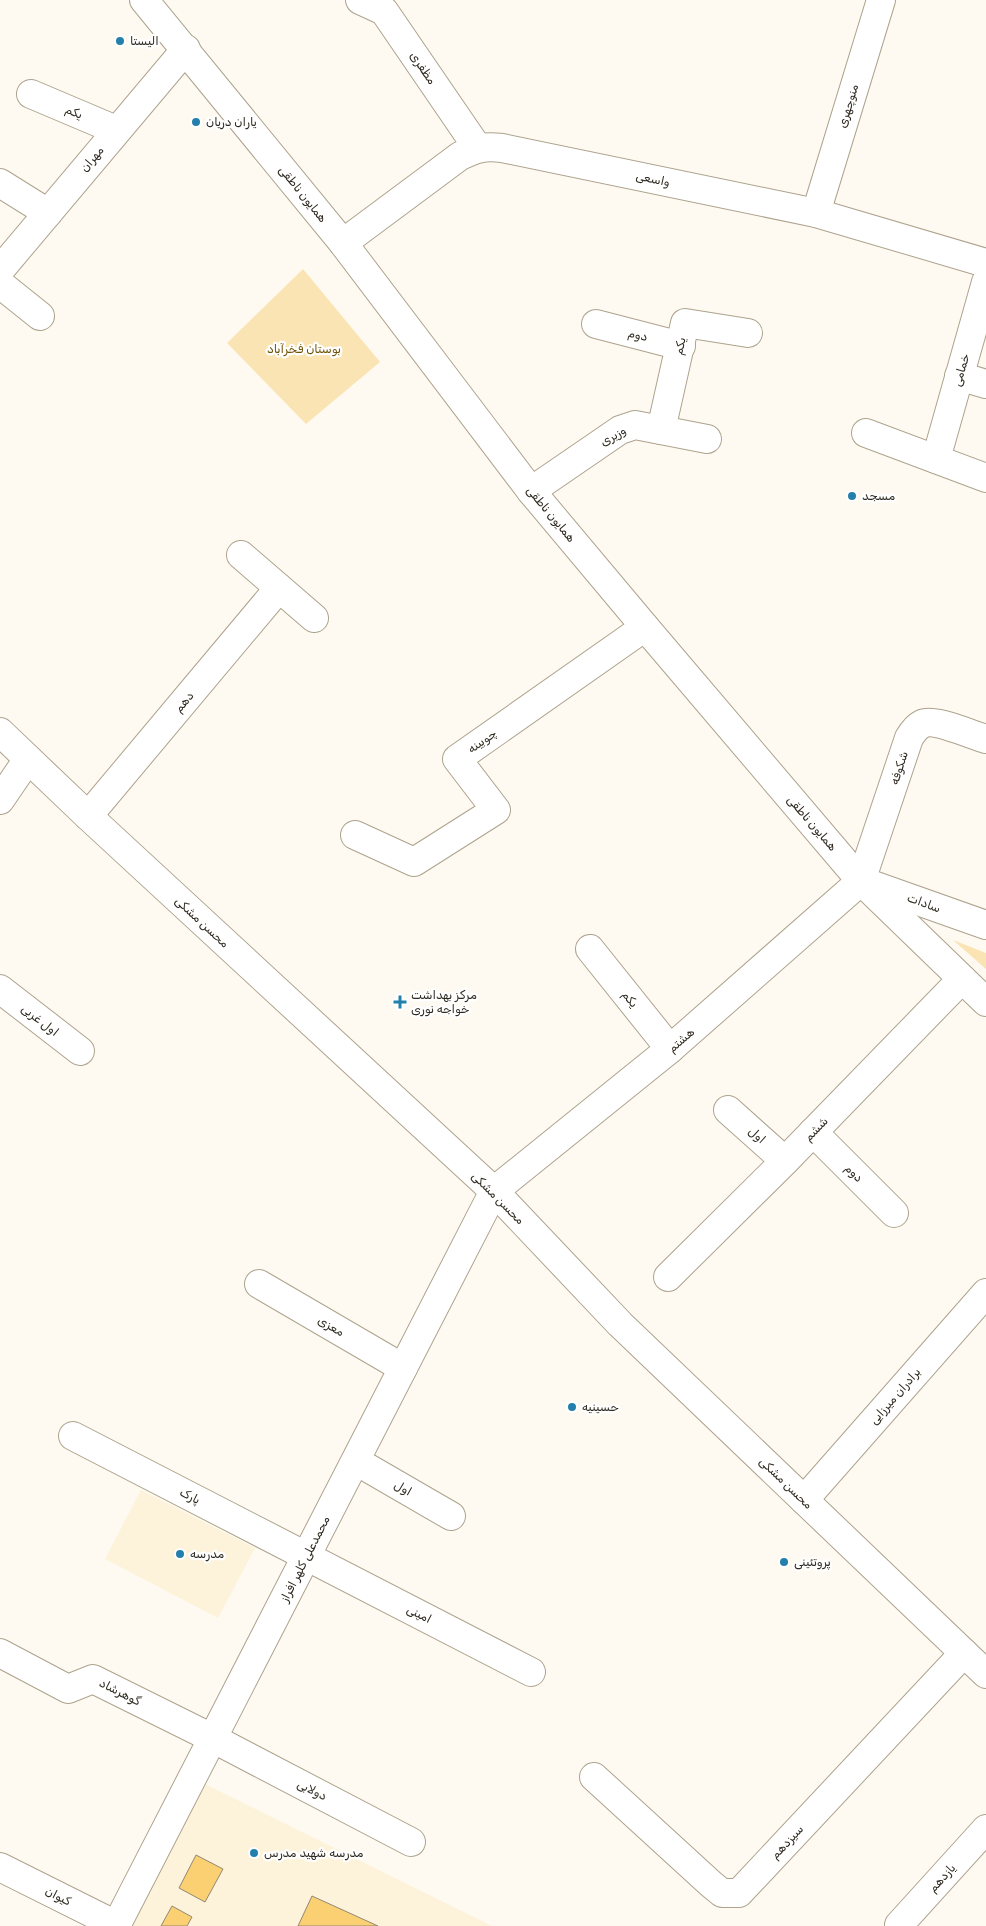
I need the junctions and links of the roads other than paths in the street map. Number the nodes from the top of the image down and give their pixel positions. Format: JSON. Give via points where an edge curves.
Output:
{"nodes":[{"id":1,"x":360,"y":0,"type":"edge"},
{"id":2,"x":881,"y":0,"type":"edge"},
{"id":3,"x":153,"y":4,"type":"edge"},
{"id":4,"x":186,"y":48,"type":"junction"},
{"id":5,"x":31,"y":94,"type":"dead end"},
{"id":6,"x":116,"y":130,"type":"junction"},
{"id":7,"x":477,"y":147,"type":"junction"},
{"id":8,"x":0,"y":183,"type":"edge"},
{"id":9,"x":48,"y":213,"type":"junction"},
{"id":10,"x":816,"y":213,"type":"junction"},
{"id":11,"x":343,"y":243,"type":"junction"},
{"id":12,"x":986,"y":264,"type":"edge"},
{"id":13,"x":0,"y":270,"type":"edge"},
{"id":14,"x":986,"y":282,"type":"edge"},
{"id":15,"x":0,"y":284,"type":"edge"},
{"id":16,"x":40,"y":316,"type":"dead end"},
{"id":17,"x":596,"y":324,"type":"dead end"},
{"id":18,"x":748,"y":333,"type":"dead end"},
{"id":19,"x":681,"y":346,"type":"junction"},
{"id":20,"x":959,"y":376,"type":"junction"},
{"id":21,"x":986,"y":384,"type":"edge"},
{"id":22,"x":661,"y":430,"type":"junction"},
{"id":23,"x":866,"y":433,"type":"dead end"},
{"id":24,"x":707,"y":439,"type":"dead end"},
{"id":25,"x":936,"y":459,"type":"junction"},
{"id":26,"x":986,"y":478,"type":"edge"},
{"id":27,"x":531,"y":491,"type":"junction"},
{"id":28,"x":241,"y":555,"type":"dead end"},
{"id":29,"x":279,"y":588,"type":"junction"},
{"id":30,"x":314,"y":618,"type":"dead end"},
{"id":31,"x":645,"y":627,"type":"junction"},
{"id":32,"x":0,"y":732,"type":"edge"},
{"id":33,"x":986,"y":739,"type":"edge"},
{"id":34,"x":28,"y":759,"type":"junction"},
{"id":35,"x":0,"y":800,"type":"edge"},
{"id":36,"x":88,"y":816,"type":"junction"},
{"id":37,"x":355,"y":835,"type":"dead end"},
{"id":38,"x":862,"y":881,"type":"junction"},
{"id":39,"x":986,"y":926,"type":"edge"},
{"id":40,"x":590,"y":949,"type":"dead end"},
{"id":41,"x":962,"y":980,"type":"junction"},
{"id":42,"x":0,"y":989,"type":"edge"},
{"id":43,"x":986,"y":1002,"type":"edge"},
{"id":44,"x":670,"y":1049,"type":"junction"},
{"id":45,"x":80,"y":1051,"type":"dead end"},
{"id":46,"x":728,"y":1110,"type":"dead end"},
{"id":47,"x":813,"y":1132,"type":"junction"},
{"id":48,"x":785,"y":1161,"type":"junction"},
{"id":49,"x":494,"y":1191,"type":"junction"},
{"id":50,"x":894,"y":1214,"type":"dead end"},
{"id":51,"x":668,"y":1276,"type":"dead end"},
{"id":52,"x":259,"y":1284,"type":"dead end"},
{"id":53,"x":986,"y":1293,"type":"edge"},
{"id":54,"x":403,"y":1368,"type":"junction"},
{"id":55,"x":73,"y":1436,"type":"dead end"},
{"id":56,"x":356,"y":1460,"type":"junction"},
{"id":57,"x":804,"y":1500,"type":"junction"},
{"id":58,"x":450,"y":1516,"type":"dead end"},
{"id":59,"x":306,"y":1556,"type":"junction"},
{"id":60,"x":0,"y":1653,"type":"edge"},
{"id":61,"x":979,"y":1665,"type":"edge"},
{"id":62,"x":531,"y":1672,"type":"dead end"},
{"id":63,"x":212,"y":1738,"type":"junction"},
{"id":64,"x":594,"y":1778,"type":"dead end"},
{"id":65,"x":986,"y":1830,"type":"edge"},
{"id":66,"x":411,"y":1842,"type":"dead end"},
{"id":67,"x":0,"y":1867,"type":"edge"},
{"id":68,"x":116,"y":1926,"type":"edge"},
{"id":69,"x":901,"y":1926,"type":"edge"}],
"edges":[{"from":1,"to":7,"type":"street","name":"مظفری","via":[[384,10]]},
{"from":2,"to":10,"type":"street","name":"منوچهری"},
{"from":3,"to":4,"type":"street","name":"همایون ناطقی"},
{"from":4,"to":6,"type":"street","name":"مهران"},
{"from":4,"to":11,"type":"street","name":"همایون ناطقی"},
{"from":5,"to":6,"type":"street","name":"یکم"},
{"from":6,"to":9,"type":"street","name":"مهران"},
{"from":7,"to":10,"type":"street","name":"واسعی","via":[[502,148]]},
{"from":7,"to":11,"type":"street","via":[[460,156]]},
{"from":8,"to":9,"type":"street"},
{"from":9,"to":13,"type":"street","name":"مهران"},
{"from":10,"to":12,"type":"street","name":"واسعی"},
{"from":11,"to":27,"type":"street","name":"همایون ناطقی"},
{"from":14,"to":20,"type":"street","name":"خمامی"},
{"from":15,"to":16,"type":"street"},
{"from":17,"to":19,"type":"street","name":"دوم"},
{"from":18,"to":19,"type":"street","name":"یکم","via":[[685,324]]},
{"from":19,"to":22,"type":"street","name":"یکم"},
{"from":20,"to":21,"type":"street"},
{"from":20,"to":25,"type":"street","name":"خمامی"},
{"from":22,"to":24,"type":"street","name":"وزیری"},
{"from":22,"to":27,"type":"street","name":"وزیری","via":[[635,425],[620,430]]},
{"from":23,"to":25,"type":"street"},
{"from":25,"to":26,"type":"street"},
{"from":27,"to":31,"type":"street","name":"همایون ناطقی"},
{"from":28,"to":29,"type":"street"},
{"from":29,"to":30,"type":"street"},
{"from":29,"to":36,"type":"street","name":"دهم"},
{"from":31,"to":37,"type":"street","name":"چوبینه","via":[[456,758],[496,810],[414,862]]},
{"from":31,"to":38,"type":"street","name":"همایون ناطقی"},
{"from":32,"to":34,"type":"street","name":"محسن مشکی"},
{"from":33,"to":38,"type":"street","name":"شکوفه","via":[[932,722],[923,723],[915,730],[909,738]]},
{"from":34,"to":35,"type":"street"},
{"from":34,"to":36,"type":"street","name":"محسن مشکی"},
{"from":36,"to":49,"type":"street","name":"محسن مشکی"},
{"from":38,"to":39,"type":"street","name":"سادات"},
{"from":38,"to":41,"type":"street","name":"همایون ناطقی"},
{"from":38,"to":44,"type":"street","name":"هشتم"},
{"from":40,"to":44,"type":"street","name":"یکم"},
{"from":41,"to":43,"type":"street","name":"همایون ناطقی"},
{"from":41,"to":47,"type":"street","name":"ششم"},
{"from":42,"to":45,"type":"street","name":"اول غربی"},
{"from":44,"to":49,"type":"street","name":"هشتم"},
{"from":46,"to":48,"type":"street","name":"اول"},
{"from":47,"to":48,"type":"street","name":"ششم"},
{"from":47,"to":50,"type":"street","name":"دوم"},
{"from":48,"to":51,"type":"street","name":"ششم"},
{"from":49,"to":54,"type":"street","name":"محمدعلی کلهر افراز"},
{"from":49,"to":57,"type":"street","name":"محسن مشکی","via":[[620,1324]]},
{"from":52,"to":54,"type":"street","name":"معزی"},
{"from":53,"to":57,"type":"street","name":"برادران میرزایی"},
{"from":54,"to":56,"type":"street","name":"محمدعلی کلهر افراز"},
{"from":55,"to":59,"type":"street","name":"پارک"},
{"from":56,"to":58,"type":"street","name":"اول"},
{"from":56,"to":59,"type":"street","name":"محمدعلی کلهر افراز"},
{"from":57,"to":61,"type":"street","name":"محسن مشکی"},
{"from":59,"to":62,"type":"street","name":"امینی"},
{"from":59,"to":63,"type":"street","name":"محمدعلی کلهر افراز"},
{"from":60,"to":63,"type":"street","name":"گوهرشاد","via":[[68,1689],[93,1679]]},
{"from":61,"to":64,"type":"street","name":"سیزدهم","via":[[739,1893],[722,1893]]},
{"from":63,"to":66,"type":"street","name":"دولابی"},
{"from":63,"to":68,"type":"street","name":"محمدعلی کلهر افراز"},
{"from":65,"to":69,"type":"street","name":"یازدهم"},
{"from":67,"to":68,"type":"street","name":"کیوان"}]}
